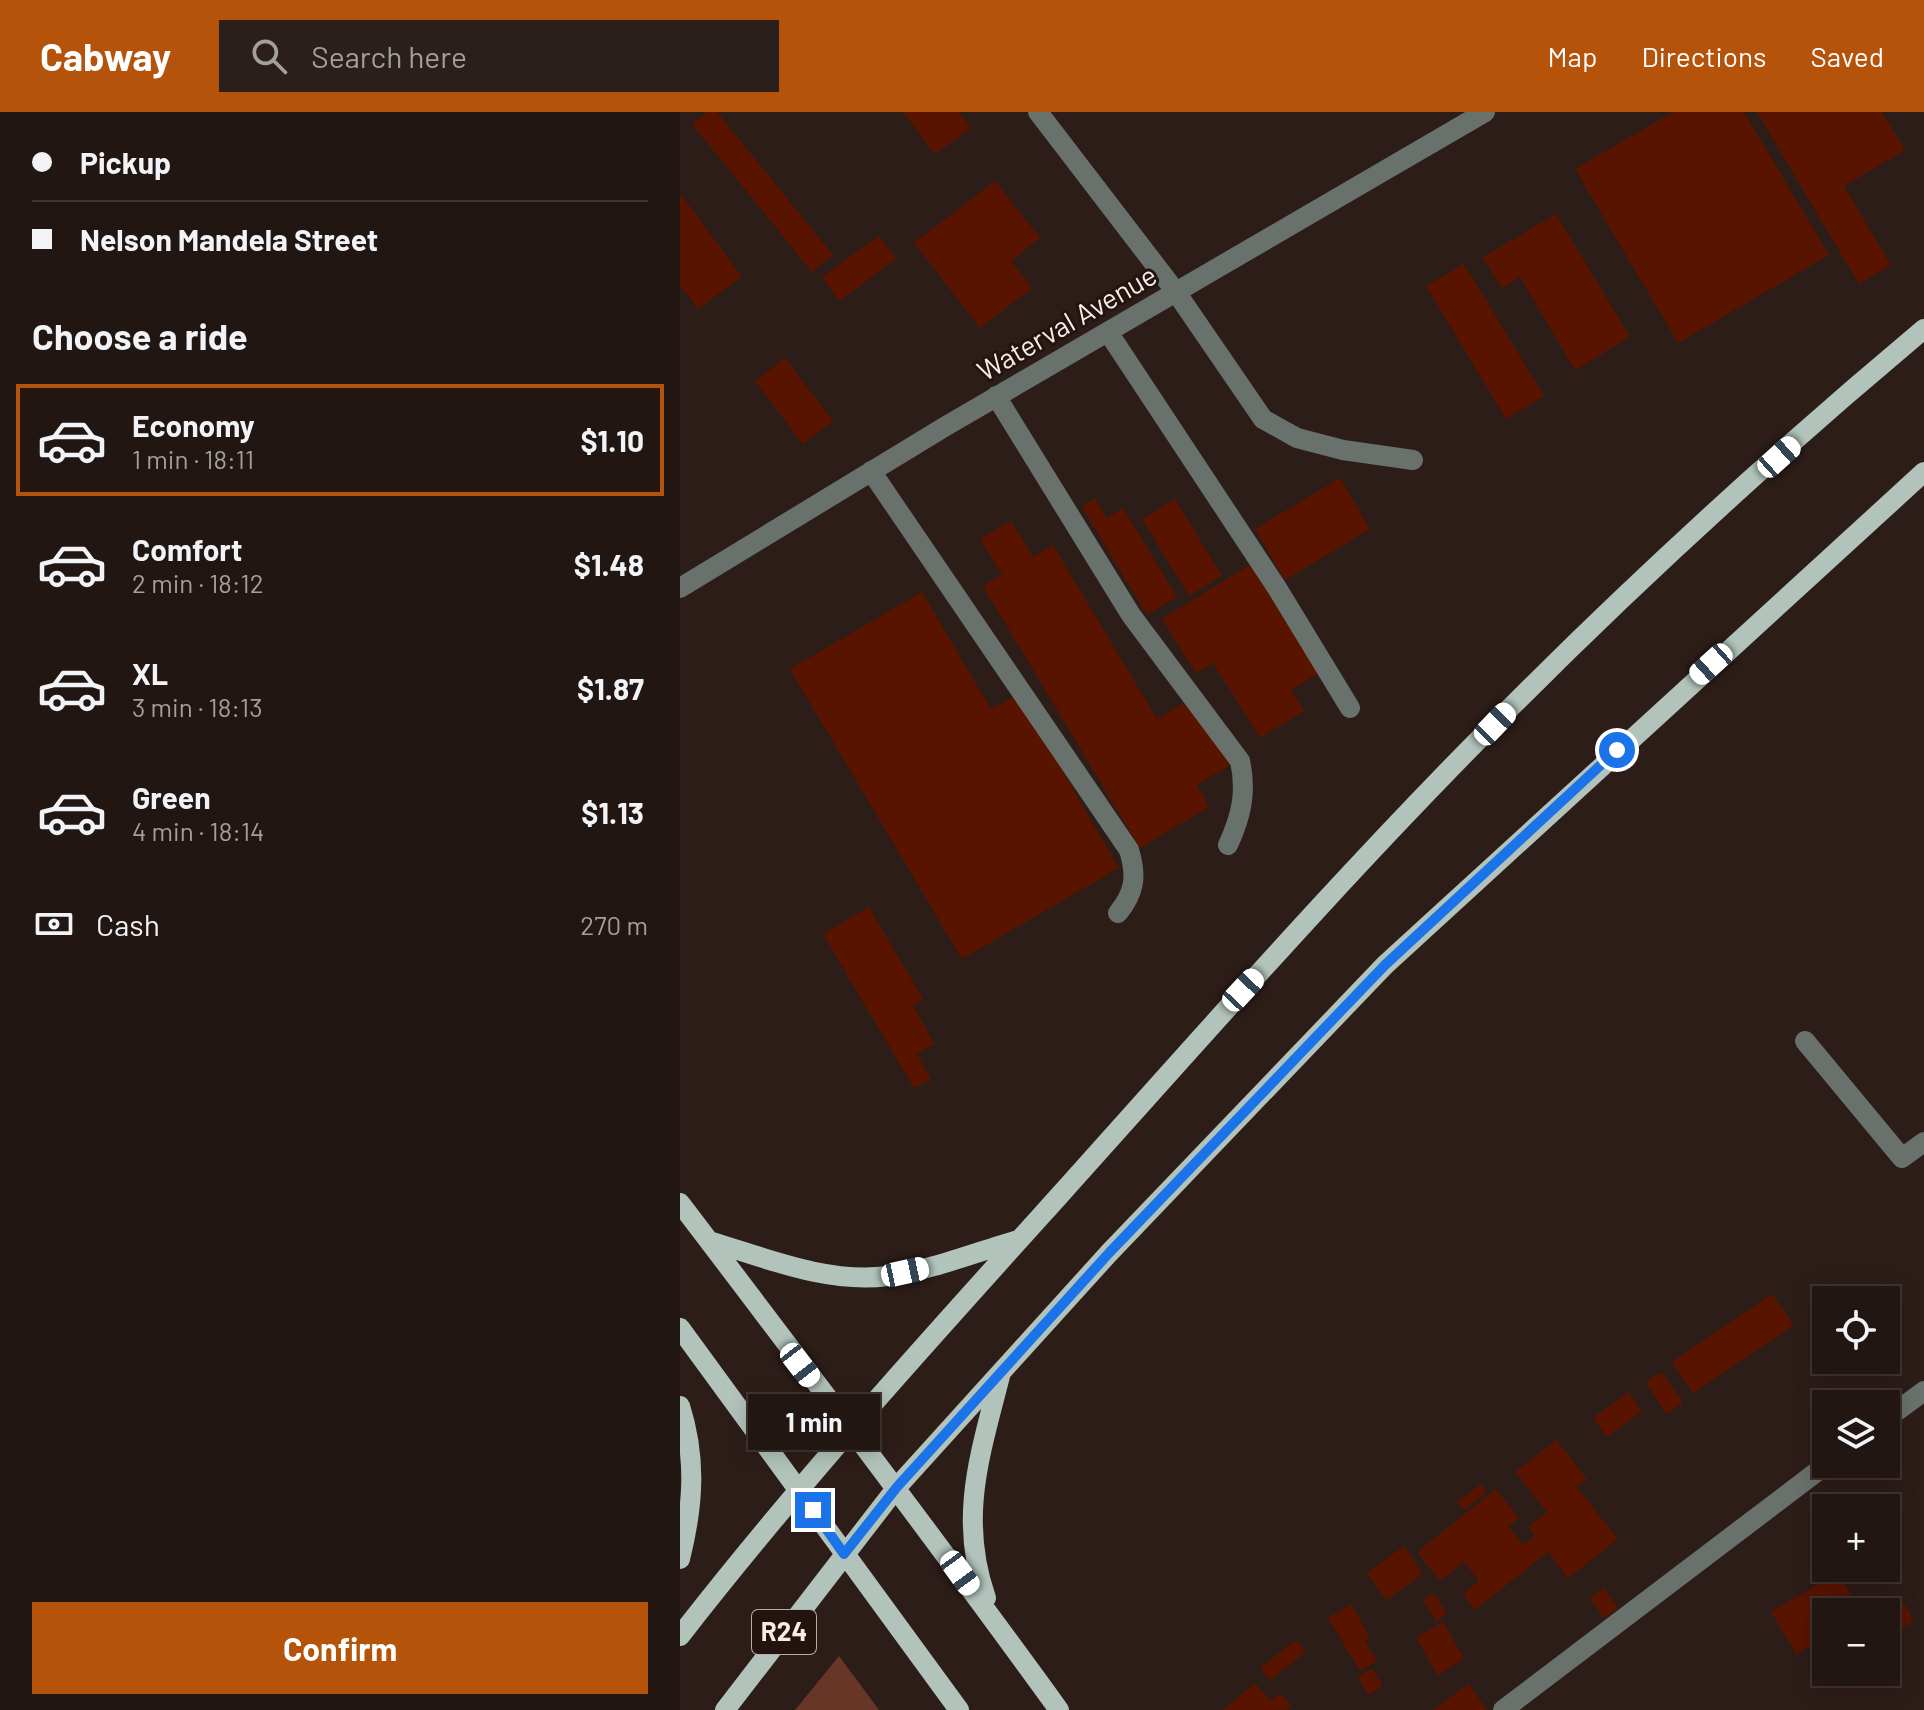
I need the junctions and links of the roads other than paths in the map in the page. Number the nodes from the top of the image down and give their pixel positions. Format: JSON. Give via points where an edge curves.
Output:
{"nodes":[{"id":1,"x":1038,"y":112,"type":"edge"},
{"id":2,"x":1485,"y":112,"type":"edge"},
{"id":3,"x":1176,"y":292,"type":"junction"},
{"id":4,"x":1924,"y":329,"type":"edge"},
{"id":5,"x":1108,"y":332,"type":"junction"},
{"id":6,"x":996,"y":396,"type":"junction"},
{"id":7,"x":1413,"y":460,"type":"dead end"},
{"id":8,"x":871,"y":471,"type":"junction"},
{"id":9,"x":1924,"y":472,"type":"edge"},
{"id":10,"x":680,"y":588,"type":"edge"},
{"id":11,"x":1350,"y":708,"type":"dead end"},
{"id":12,"x":1228,"y":845,"type":"dead end"},
{"id":13,"x":1118,"y":913,"type":"dead end"},
{"id":14,"x":1805,"y":1041,"type":"dead end"},
{"id":15,"x":1924,"y":1142,"type":"edge"},
{"id":16,"x":680,"y":1203,"type":"edge"},
{"id":17,"x":1018,"y":1240,"type":"junction"},
{"id":18,"x":709,"y":1241,"type":"junction"},
{"id":19,"x":680,"y":1328,"type":"edge"},
{"id":20,"x":1001,"y":1372,"type":"junction"},
{"id":21,"x":1924,"y":1391,"type":"edge"},
{"id":22,"x":680,"y":1406,"type":"edge"},
{"id":23,"x":1900,"y":1409,"type":"edge"},
{"id":24,"x":851,"y":1431,"type":"junction"},
{"id":25,"x":1812,"y":1475,"type":"edge"},
{"id":26,"x":897,"y":1487,"type":"junction"},
{"id":27,"x":798,"y":1488,"type":"junction"},
{"id":28,"x":844,"y":1554,"type":"junction"},
{"id":29,"x":680,"y":1559,"type":"edge"},
{"id":30,"x":993,"y":1619,"type":"junction"},
{"id":31,"x":680,"y":1636,"type":"edge"},
{"id":32,"x":725,"y":1710,"type":"edge"},
{"id":33,"x":959,"y":1710,"type":"edge"},
{"id":34,"x":1059,"y":1710,"type":"edge"},
{"id":35,"x":1503,"y":1710,"type":"edge"}],
"edges":[{"from":1,"to":3,"type":"street"},
{"from":2,"to":3,"type":"street","name":"Waterval Avenue"},
{"from":3,"to":5,"type":"street","name":"Waterval Avenue"},
{"from":3,"to":7,"type":"street","via":[[1263,419],[1297,438]]},
{"from":4,"to":17,"type":"main road","via":[[1690,536],[1516,702],[1181,1057]]},
{"from":5,"to":6,"type":"street","name":"Waterval Avenue"},
{"from":5,"to":11,"type":"street"},
{"from":6,"to":8,"type":"street","name":"Waterval Avenue"},
{"from":6,"to":12,"type":"street","via":[[1131,615],[1240,761],[1243,799]]},
{"from":8,"to":10,"type":"street","name":"Waterval Avenue"},
{"from":8,"to":13,"type":"street","via":[[1129,850],[1134,884]]},
{"from":9,"to":20,"type":"main road","via":[[1385,965]]},
{"from":14,"to":15,"type":"street","via":[[1902,1158]]},
{"from":16,"to":18,"type":"main road"},
{"from":17,"to":18,"type":"main road","via":[[922,1269],[854,1277],[798,1268]]},
{"from":17,"to":24,"type":"main road"},
{"from":18,"to":24,"type":"main road"},
{"from":19,"to":27,"type":"main road"},
{"from":20,"to":26,"type":"main road"},
{"from":20,"to":30,"type":"main road","via":[[979,1457],[971,1537]]},
{"from":21,"to":23,"type":"street"},
{"from":22,"to":29,"type":"main road","via":[[694,1482]]},
{"from":24,"to":26,"type":"main road"},
{"from":24,"to":27,"type":"main road","number":"R24"},
{"from":25,"to":35,"type":"street"},
{"from":26,"to":28,"type":"main road","number":"R24"},
{"from":26,"to":30,"type":"main road"},
{"from":27,"to":28,"type":"main road"},
{"from":27,"to":31,"type":"main road","number":"R24"},
{"from":28,"to":32,"type":"main road","number":"R24"},
{"from":28,"to":33,"type":"main road"},
{"from":30,"to":34,"type":"main road"}]}
